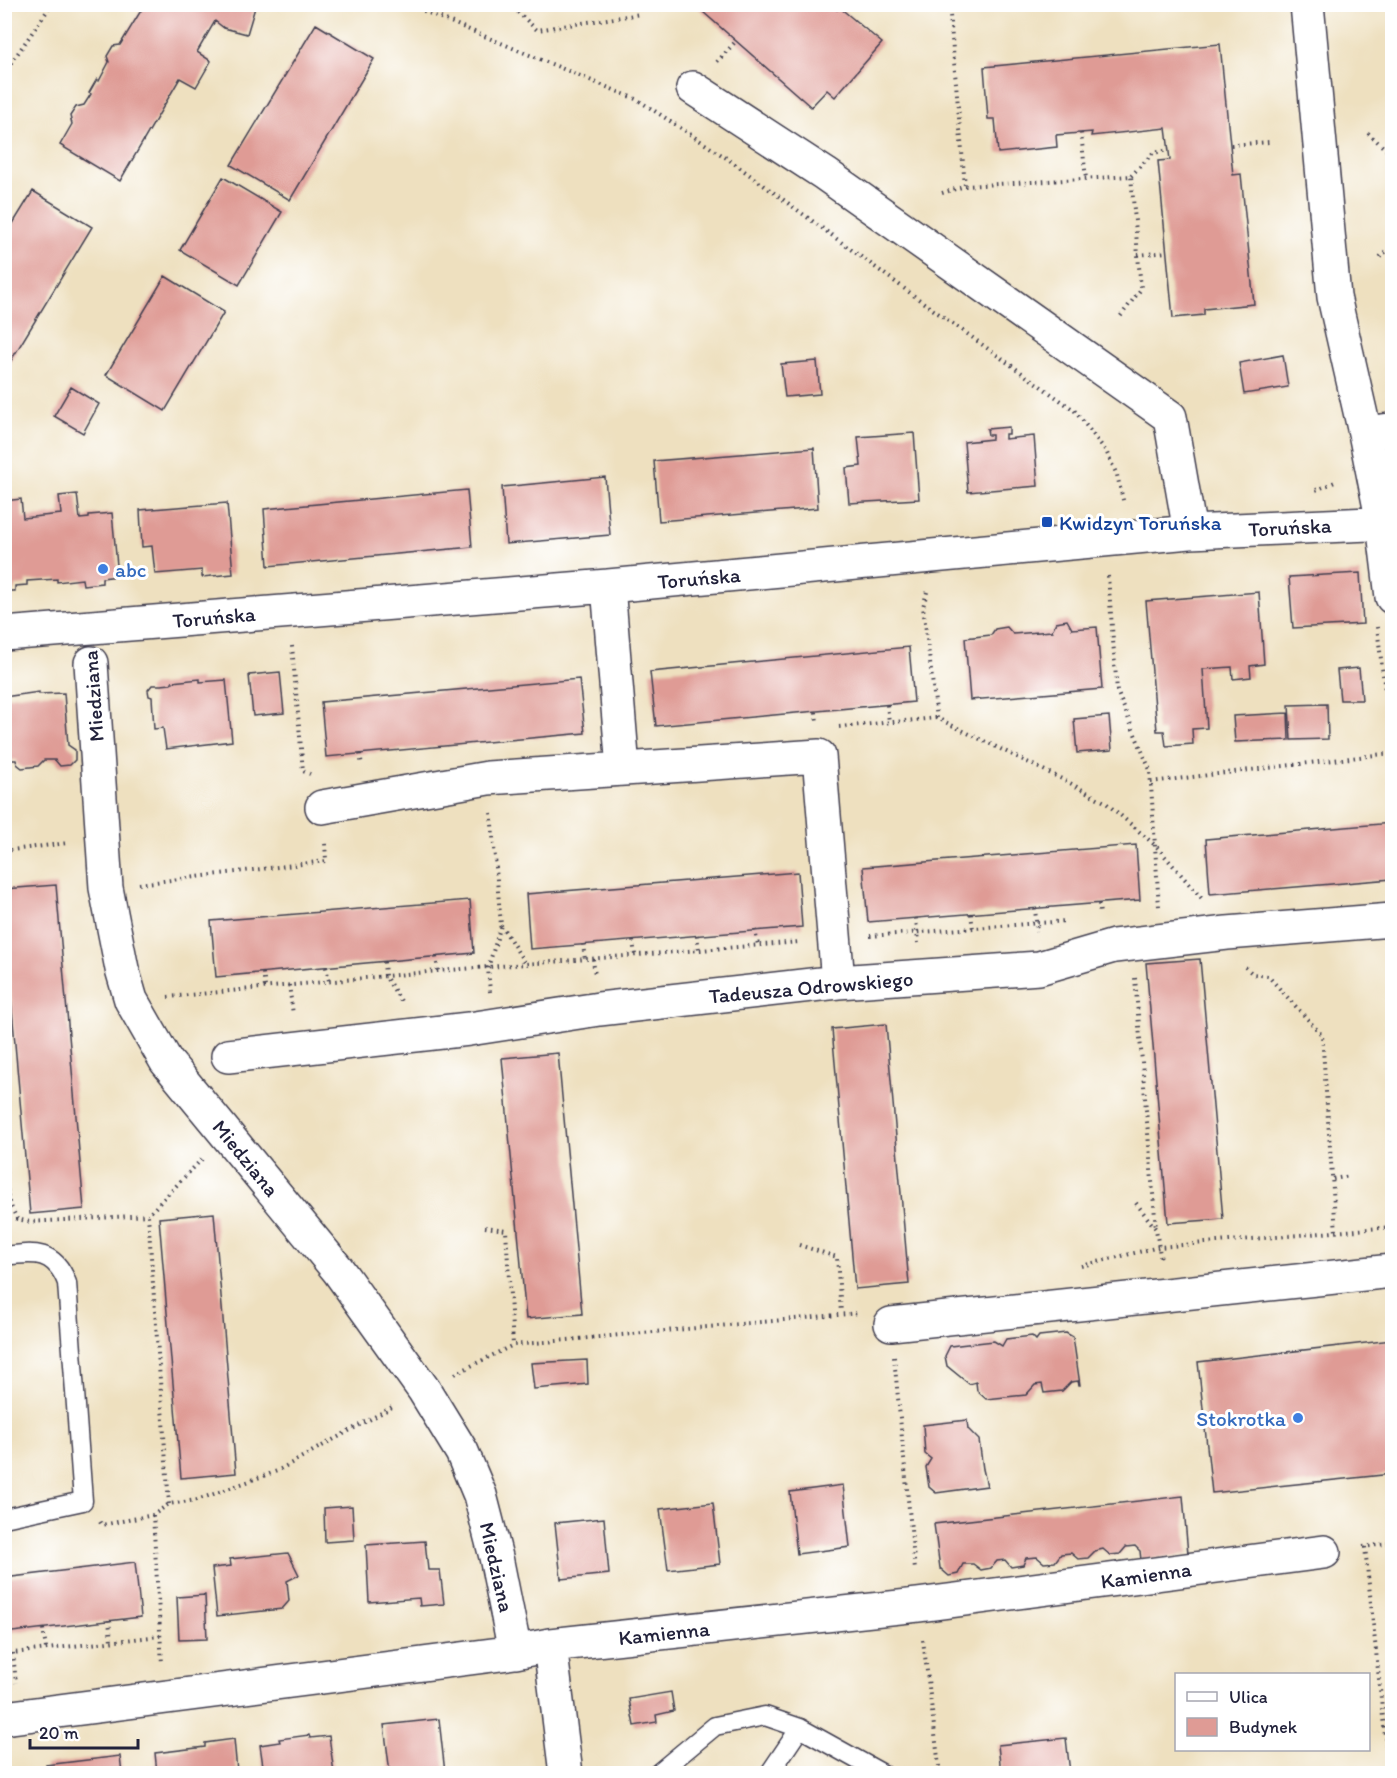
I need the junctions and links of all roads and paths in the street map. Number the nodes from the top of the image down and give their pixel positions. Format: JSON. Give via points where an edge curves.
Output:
{"nodes":[{"id":1,"x":51,"y":4,"type":"edge"},
{"id":2,"x":407,"y":4,"type":"edge"},
{"id":3,"x":509,"y":4,"type":"edge"},
{"id":4,"x":949,"y":4,"type":"edge"},
{"id":5,"x":1307,"y":4,"type":"edge"},
{"id":6,"x":640,"y":14,"type":"dead end"},
{"id":7,"x":736,"y":41,"type":"dead end"},
{"id":8,"x":4,"y":73,"type":"edge"},
{"id":9,"x":703,"y":78,"type":"joint"},
{"id":10,"x":1081,"y":133,"type":"dead end"},
{"id":11,"x":1368,"y":133,"type":"dead end"},
{"id":12,"x":1269,"y":142,"type":"dead end"},
{"id":13,"x":1231,"y":145,"type":"dead end"},
{"id":14,"x":1169,"y":150,"type":"dead end"},
{"id":15,"x":1392,"y":155,"type":"edge"},
{"id":16,"x":1131,"y":176,"type":"junction"},
{"id":17,"x":1086,"y":179,"type":"junction"},
{"id":18,"x":965,"y":186,"type":"junction"},
{"id":19,"x":942,"y":193,"type":"dead end"},
{"id":20,"x":1392,"y":246,"type":"edge"},
{"id":21,"x":1167,"y":252,"type":"dead end"},
{"id":22,"x":1138,"y":255,"type":"junction"},
{"id":23,"x":1380,"y":257,"type":"dead end"},
{"id":24,"x":1120,"y":317,"type":"dead end"},
{"id":25,"x":1379,"y":431,"type":"edge"},
{"id":26,"x":1125,"y":508,"type":"dead end"},
{"id":27,"x":1388,"y":523,"type":"edge"},
{"id":28,"x":1190,"y":532,"type":"junction"},
{"id":29,"x":1108,"y":576,"type":"dead end"},
{"id":30,"x":608,"y":586,"type":"junction"},
{"id":31,"x":927,"y":592,"type":"dead end"},
{"id":32,"x":1392,"y":597,"type":"edge"},
{"id":33,"x":4,"y":634,"type":"edge"},
{"id":34,"x":89,"y":645,"type":"junction"},
{"id":35,"x":292,"y":645,"type":"dead end"},
{"id":36,"x":887,"y":705,"type":"dead end"},
{"id":37,"x":937,"y":718,"type":"junction"},
{"id":38,"x":889,"y":722,"type":"junction"},
{"id":39,"x":829,"y":728,"type":"dead end"},
{"id":40,"x":1392,"y":753,"type":"edge"},
{"id":41,"x":623,"y":769,"type":"junction"},
{"id":42,"x":488,"y":778,"type":"junction"},
{"id":43,"x":1150,"y":782,"type":"junction"},
{"id":44,"x":322,"y":807,"type":"junction"},
{"id":45,"x":101,"y":839,"type":"junction"},
{"id":46,"x":1156,"y":846,"type":"junction"},
{"id":47,"x":4,"y":851,"type":"edge"},
{"id":48,"x":106,"y":888,"type":"junction"},
{"id":49,"x":971,"y":914,"type":"dead end"},
{"id":50,"x":1392,"y":920,"type":"edge"},
{"id":51,"x":1068,"y":921,"type":"dead end"},
{"id":52,"x":501,"y":925,"type":"junction"},
{"id":53,"x":973,"y":928,"type":"junction"},
{"id":54,"x":755,"y":930,"type":"dead end"},
{"id":55,"x":1227,"y":933,"type":"junction"},
{"id":56,"x":697,"y":935,"type":"dead end"},
{"id":57,"x":835,"y":939,"type":"junction"},
{"id":58,"x":633,"y":940,"type":"dead end"},
{"id":59,"x":1161,"y":940,"type":"junction"},
{"id":60,"x":584,"y":944,"type":"dead end"},
{"id":61,"x":758,"y":945,"type":"junction"},
{"id":62,"x":699,"y":950,"type":"junction"},
{"id":63,"x":635,"y":955,"type":"junction"},
{"id":64,"x":436,"y":957,"type":"dead end"},
{"id":65,"x":585,"y":960,"type":"junction"},
{"id":66,"x":384,"y":962,"type":"dead end"},
{"id":67,"x":526,"y":965,"type":"junction"},
{"id":68,"x":326,"y":967,"type":"dead end"},
{"id":69,"x":488,"y":968,"type":"junction"},
{"id":70,"x":438,"y":971,"type":"junction"},
{"id":71,"x":1134,"y":971,"type":"dead end"},
{"id":72,"x":263,"y":973,"type":"dead end"},
{"id":73,"x":385,"y":976,"type":"junction"},
{"id":74,"x":329,"y":981,"type":"junction"},
{"id":75,"x":838,"y":982,"type":"junction"},
{"id":76,"x":265,"y":987,"type":"junction"},
{"id":77,"x":131,"y":1000,"type":"junction"},
{"id":78,"x":494,"y":1025,"type":"junction"},
{"id":79,"x":412,"y":1036,"type":"junction"},
{"id":80,"x":228,"y":1056,"type":"dead end"},
{"id":81,"x":220,"y":1127,"type":"junction"},
{"id":82,"x":4,"y":1142,"type":"edge"},
{"id":83,"x":1350,"y":1176,"type":"dead end"},
{"id":84,"x":1333,"y":1179,"type":"junction"},
{"id":85,"x":1136,"y":1203,"type":"dead end"},
{"id":86,"x":148,"y":1215,"type":"junction"},
{"id":87,"x":485,"y":1227,"type":"dead end"},
{"id":88,"x":1392,"y":1227,"type":"edge"},
{"id":89,"x":1156,"y":1229,"type":"junction"},
{"id":90,"x":1336,"y":1232,"type":"junction"},
{"id":91,"x":799,"y":1245,"type":"dead end"},
{"id":92,"x":1159,"y":1247,"type":"junction"},
{"id":93,"x":4,"y":1256,"type":"edge"},
{"id":94,"x":1392,"y":1271,"type":"edge"},
{"id":95,"x":1165,"y":1294,"type":"junction"},
{"id":96,"x":841,"y":1313,"type":"dead end"},
{"id":97,"x":891,"y":1324,"type":"joint"},
{"id":98,"x":513,"y":1345,"type":"dead end"},
{"id":99,"x":169,"y":1504,"type":"dead end"},
{"id":100,"x":153,"y":1515,"type":"dead end"},
{"id":101,"x":4,"y":1518,"type":"edge"},
{"id":102,"x":1365,"y":1547,"type":"dead end"},
{"id":103,"x":1324,"y":1552,"type":"dead end"},
{"id":104,"x":918,"y":1605,"type":"junction"},
{"id":105,"x":109,"y":1620,"type":"dead end"},
{"id":106,"x":44,"y":1629,"type":"dead end"},
{"id":107,"x":160,"y":1636,"type":"junction"},
{"id":108,"x":111,"y":1641,"type":"junction"},
{"id":109,"x":550,"y":1645,"type":"junction"},
{"id":110,"x":46,"y":1649,"type":"junction"},
{"id":111,"x":515,"y":1652,"type":"junction"},
{"id":112,"x":4,"y":1654,"type":"edge"},
{"id":113,"x":162,"y":1667,"type":"dead end"},
{"id":114,"x":4,"y":1718,"type":"edge"},
{"id":115,"x":800,"y":1728,"type":"junction"},
{"id":116,"x":878,"y":1772,"type":"edge"},
{"id":117,"x":566,"y":1773,"type":"edge"},
{"id":118,"x":657,"y":1773,"type":"edge"},
{"id":119,"x":769,"y":1773,"type":"edge"},
{"id":120,"x":940,"y":1773,"type":"edge"},
{"id":121,"x":1389,"y":1773,"type":"edge"}],
"edges":[{"from":1,"to":8,"type":"path"},
{"from":2,"to":26,"type":"path","via":[[638,100],[728,159],[1074,410],[1106,451]]},
{"from":3,"to":6,"type":"path","via":[[537,30]]},
{"from":4,"to":18,"type":"path"},
{"from":5,"to":25,"type":"street","via":[[1334,297]]},
{"from":7,"to":9,"type":"path"},
{"from":9,"to":28,"type":"street","via":[[825,174],[1170,417]]},
{"from":10,"to":17,"type":"path"},
{"from":11,"to":15,"type":"path"},
{"from":12,"to":13,"type":"path"},
{"from":14,"to":16,"type":"path","via":[[1153,153]]},
{"from":16,"to":17,"type":"path"},
{"from":16,"to":22,"type":"path"},
{"from":17,"to":18,"type":"path"},
{"from":18,"to":19,"type":"path"},
{"from":20,"to":23,"type":"path"},
{"from":21,"to":22,"type":"path"},
{"from":22,"to":24,"type":"path","via":[[1141,289]]},
{"from":25,"to":27,"type":"street"},
{"from":27,"to":28,"type":"street","name":"Toruńska"},
{"from":27,"to":32,"type":"street"},
{"from":28,"to":30,"type":"street","name":"Toruńska"},
{"from":29,"to":43,"type":"path","via":[[1117,691],[1150,770]]},
{"from":30,"to":34,"type":"street","name":"Toruńska"},
{"from":30,"to":41,"type":"street"},
{"from":31,"to":37,"type":"path","via":[[923,607]]},
{"from":33,"to":34,"type":"street","name":"Toruńska"},
{"from":34,"to":45,"type":"street","name":"Miedziana"},
{"from":35,"to":44,"type":"path","via":[[303,771],[320,778]]},
{"from":36,"to":38,"type":"path"},
{"from":37,"to":38,"type":"path"},
{"from":37,"to":46,"type":"path","via":[[1105,802]]},
{"from":38,"to":39,"type":"path"},
{"from":40,"to":43,"type":"path"},
{"from":41,"to":42,"type":"street"},
{"from":41,"to":57,"type":"street","via":[[819,756]]},
{"from":42,"to":44,"type":"street"},
{"from":42,"to":52,"type":"path"},
{"from":43,"to":46,"type":"path"},
{"from":44,"to":48,"type":"path","via":[[326,861]]},
{"from":45,"to":47,"type":"path"},
{"from":45,"to":48,"type":"street","name":"Miedziana"},
{"from":46,"to":55,"type":"path"},
{"from":46,"to":59,"type":"path"},
{"from":48,"to":77,"type":"street","name":"Miedziana"},
{"from":49,"to":53,"type":"path"},
{"from":50,"to":55,"type":"street","name":"Tadeusza Odrowskiego"},
{"from":51,"to":53,"type":"path"},
{"from":52,"to":67,"type":"path"},
{"from":52,"to":69,"type":"path"},
{"from":53,"to":57,"type":"path"},
{"from":54,"to":61,"type":"path"},
{"from":55,"to":59,"type":"street","name":"Tadeusza Odrowskiego"},
{"from":55,"to":84,"type":"path","via":[[1229,954],[1253,974],[1268,976],[1322,1035]]},
{"from":56,"to":62,"type":"path"},
{"from":57,"to":61,"type":"path"},
{"from":57,"to":75,"type":"street"},
{"from":58,"to":63,"type":"path"},
{"from":59,"to":75,"type":"street","name":"Tadeusza Odrowskiego","via":[[1113,946],[1039,968]]},
{"from":60,"to":65,"type":"path"},
{"from":61,"to":62,"type":"path"},
{"from":62,"to":63,"type":"path"},
{"from":63,"to":65,"type":"path"},
{"from":64,"to":70,"type":"path"},
{"from":65,"to":67,"type":"path"},
{"from":66,"to":73,"type":"path"},
{"from":67,"to":69,"type":"path"},
{"from":68,"to":74,"type":"path"},
{"from":69,"to":70,"type":"path"},
{"from":69,"to":78,"type":"path"},
{"from":70,"to":73,"type":"path"},
{"from":71,"to":89,"type":"path"},
{"from":72,"to":76,"type":"path"},
{"from":73,"to":74,"type":"path"},
{"from":73,"to":79,"type":"path","via":[[410,1014]]},
{"from":74,"to":76,"type":"path"},
{"from":75,"to":78,"type":"street","name":"Tadeusza Odrowskiego"},
{"from":76,"to":77,"type":"path"},
{"from":77,"to":81,"type":"street","name":"Miedziana","via":[[166,1061]]},
{"from":78,"to":79,"type":"street","name":"Tadeusza Odrowskiego"},
{"from":79,"to":80,"type":"street","name":"Tadeusza Odrowskiego"},
{"from":81,"to":86,"type":"path","via":[[211,1150]]},
{"from":81,"to":111,"type":"street","name":"Miedziana","via":[[338,1270],[424,1390],[462,1452],[486,1516]]},
{"from":82,"to":86,"type":"path","via":[[8,1200],[17,1218],[30,1222]]},
{"from":83,"to":84,"type":"path"},
{"from":84,"to":90,"type":"path"},
{"from":85,"to":89,"type":"path"},
{"from":86,"to":99,"type":"path"},
{"from":87,"to":98,"type":"path","via":[[506,1230]]},
{"from":88,"to":90,"type":"path"},
{"from":89,"to":92,"type":"path"},
{"from":90,"to":92,"type":"path"},
{"from":91,"to":96,"type":"path","via":[[837,1257]]},
{"from":92,"to":95,"type":"path"},
{"from":93,"to":101,"type":"lane","via":[[46,1256],[62,1271],[67,1283],[83,1501]]},
{"from":94,"to":95,"type":"street"},
{"from":95,"to":97,"type":"street"},
{"from":97,"to":104,"type":"path"},
{"from":100,"to":107,"type":"path"},
{"from":102,"to":121,"type":"path"},
{"from":103,"to":104,"type":"street","name":"Kamienna"},
{"from":104,"to":109,"type":"street","name":"Kamienna"},
{"from":104,"to":120,"type":"path"},
{"from":105,"to":108,"type":"path"},
{"from":106,"to":110,"type":"path"},
{"from":107,"to":108,"type":"path"},
{"from":107,"to":113,"type":"path"},
{"from":108,"to":110,"type":"path"},
{"from":109,"to":111,"type":"street","name":"Kamienna"},
{"from":109,"to":117,"type":"street"},
{"from":110,"to":112,"type":"path"},
{"from":111,"to":114,"type":"street","name":"Kamienna"},
{"from":115,"to":116,"type":"lane"},
{"from":115,"to":118,"type":"lane","via":[[765,1716],[716,1726]]},
{"from":115,"to":119,"type":"lane"}]}
